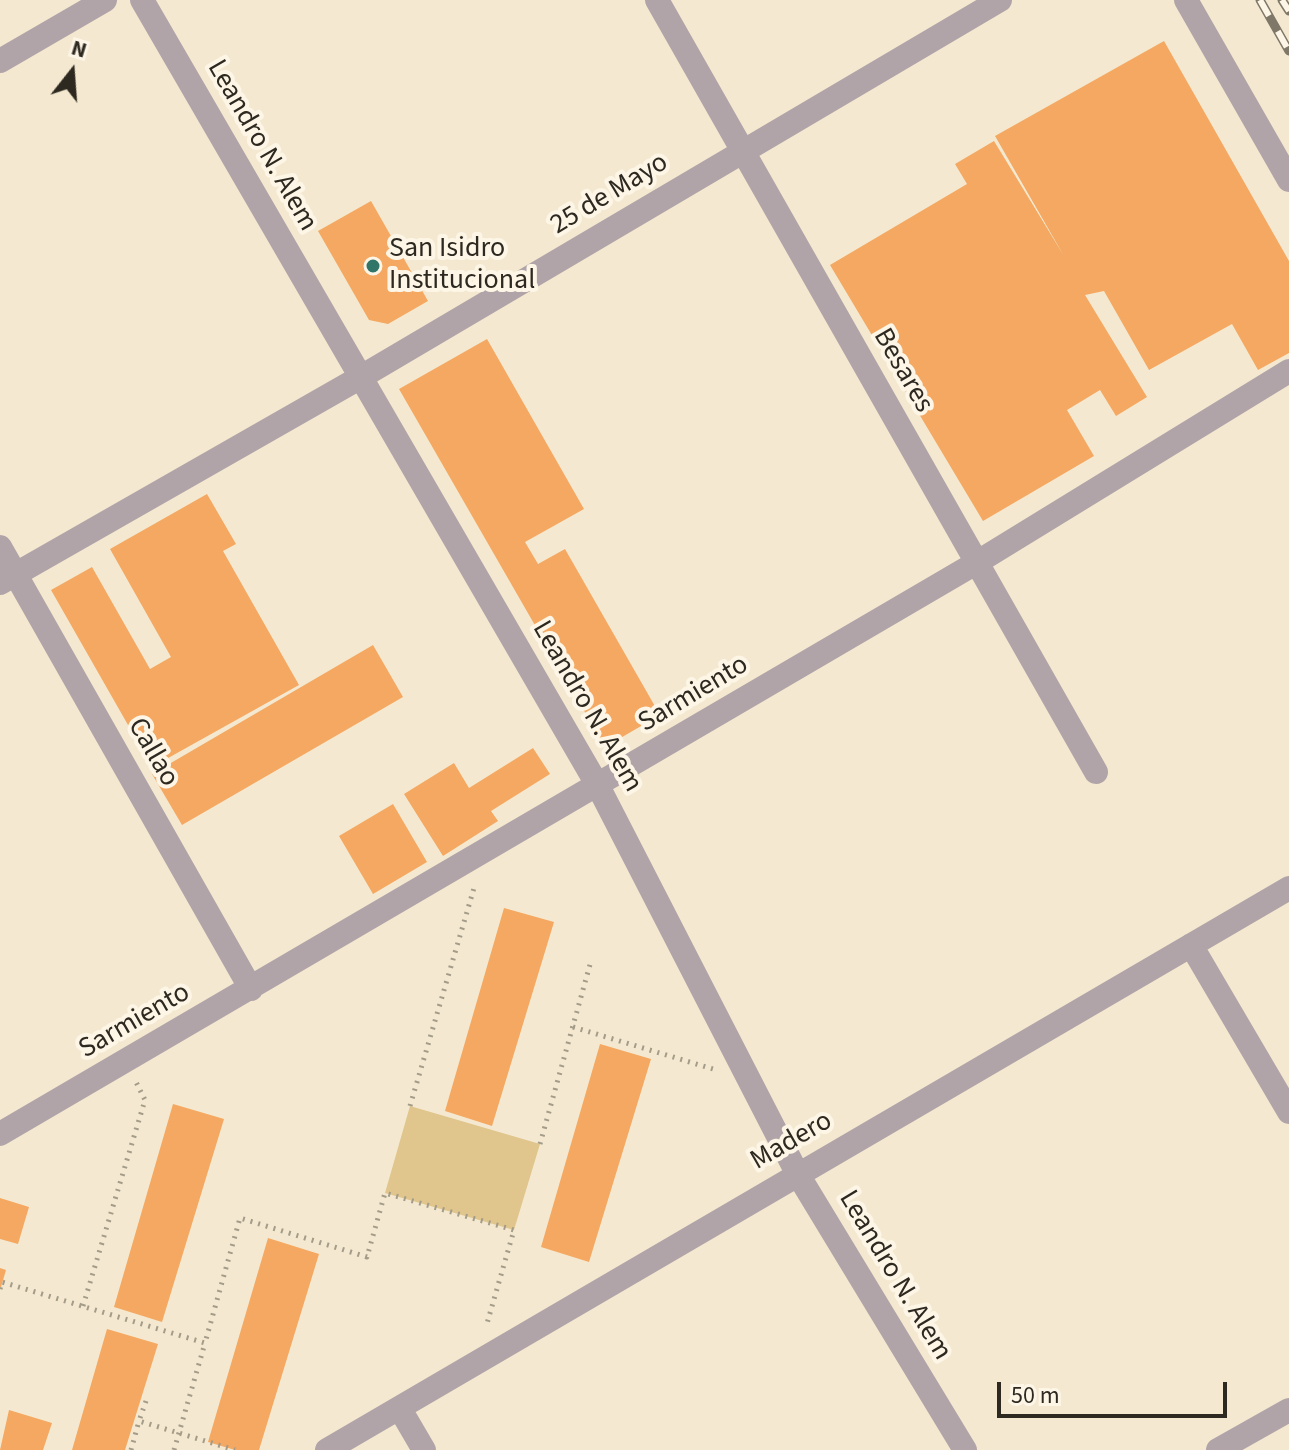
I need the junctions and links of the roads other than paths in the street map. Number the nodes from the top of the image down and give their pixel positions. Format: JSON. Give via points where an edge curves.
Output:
{"nodes":[{"id":1,"x":105,"y":0,"type":"edge"},
{"id":2,"x":142,"y":0,"type":"edge"},
{"id":3,"x":657,"y":0,"type":"edge"},
{"id":4,"x":1000,"y":0,"type":"edge"},
{"id":5,"x":1186,"y":0,"type":"edge"},
{"id":6,"x":0,"y":61,"type":"edge"},
{"id":7,"x":742,"y":151,"type":"junction"},
{"id":8,"x":1289,"y":180,"type":"edge"},
{"id":9,"x":1289,"y":371,"type":"edge"},
{"id":10,"x":361,"y":377,"type":"junction"},
{"id":11,"x":0,"y":547,"type":"edge"},
{"id":12,"x":976,"y":563,"type":"junction"},
{"id":13,"x":8,"y":578,"type":"edge"},
{"id":14,"x":1096,"y":772,"type":"dead end"},
{"id":15,"x":598,"y":786,"type":"junction"},
{"id":16,"x":1289,"y":888,"type":"edge"},
{"id":17,"x":1191,"y":945,"type":"junction"},
{"id":18,"x":251,"y":989,"type":"junction"},
{"id":19,"x":1289,"y":1112,"type":"edge"},
{"id":20,"x":0,"y":1134,"type":"edge"},
{"id":21,"x":797,"y":1173,"type":"junction"},
{"id":22,"x":400,"y":1409,"type":"junction"},
{"id":23,"x":1289,"y":1410,"type":"edge"},
{"id":24,"x":327,"y":1450,"type":"edge"},
{"id":25,"x":424,"y":1450,"type":"edge"},
{"id":26,"x":965,"y":1450,"type":"edge"},
{"id":27,"x":1218,"y":1450,"type":"edge"}],
"edges":[{"from":1,"to":6,"type":"street"},
{"from":2,"to":10,"type":"street","name":"Leandro N. Alem"},
{"from":3,"to":7,"type":"street","name":"Besares"},
{"from":4,"to":7,"type":"street","name":"25 de Mayo"},
{"from":5,"to":8,"type":"street"},
{"from":7,"to":10,"type":"street","name":"25 de Mayo"},
{"from":7,"to":12,"type":"street","name":"Besares"},
{"from":9,"to":12,"type":"street","name":"Sarmiento"},
{"from":10,"to":13,"type":"street","name":"25 de Mayo"},
{"from":10,"to":15,"type":"street","name":"Leandro N. Alem"},
{"from":11,"to":13,"type":"street","name":"Callao"},
{"from":12,"to":14,"type":"street","name":"Besares"},
{"from":12,"to":15,"type":"street","name":"Sarmiento"},
{"from":13,"to":18,"type":"street","name":"Callao"},
{"from":15,"to":18,"type":"street","name":"Sarmiento"},
{"from":15,"to":21,"type":"street","name":"Leandro N. Alem"},
{"from":16,"to":17,"type":"street","name":"Madero"},
{"from":17,"to":19,"type":"street"},
{"from":17,"to":21,"type":"street","name":"Madero"},
{"from":18,"to":20,"type":"street","name":"Sarmiento"},
{"from":21,"to":22,"type":"street","name":"Madero"},
{"from":21,"to":26,"type":"street","name":"Leandro N. Alem"},
{"from":22,"to":24,"type":"street","name":"Madero"},
{"from":22,"to":25,"type":"street"},
{"from":23,"to":27,"type":"street"}]}
